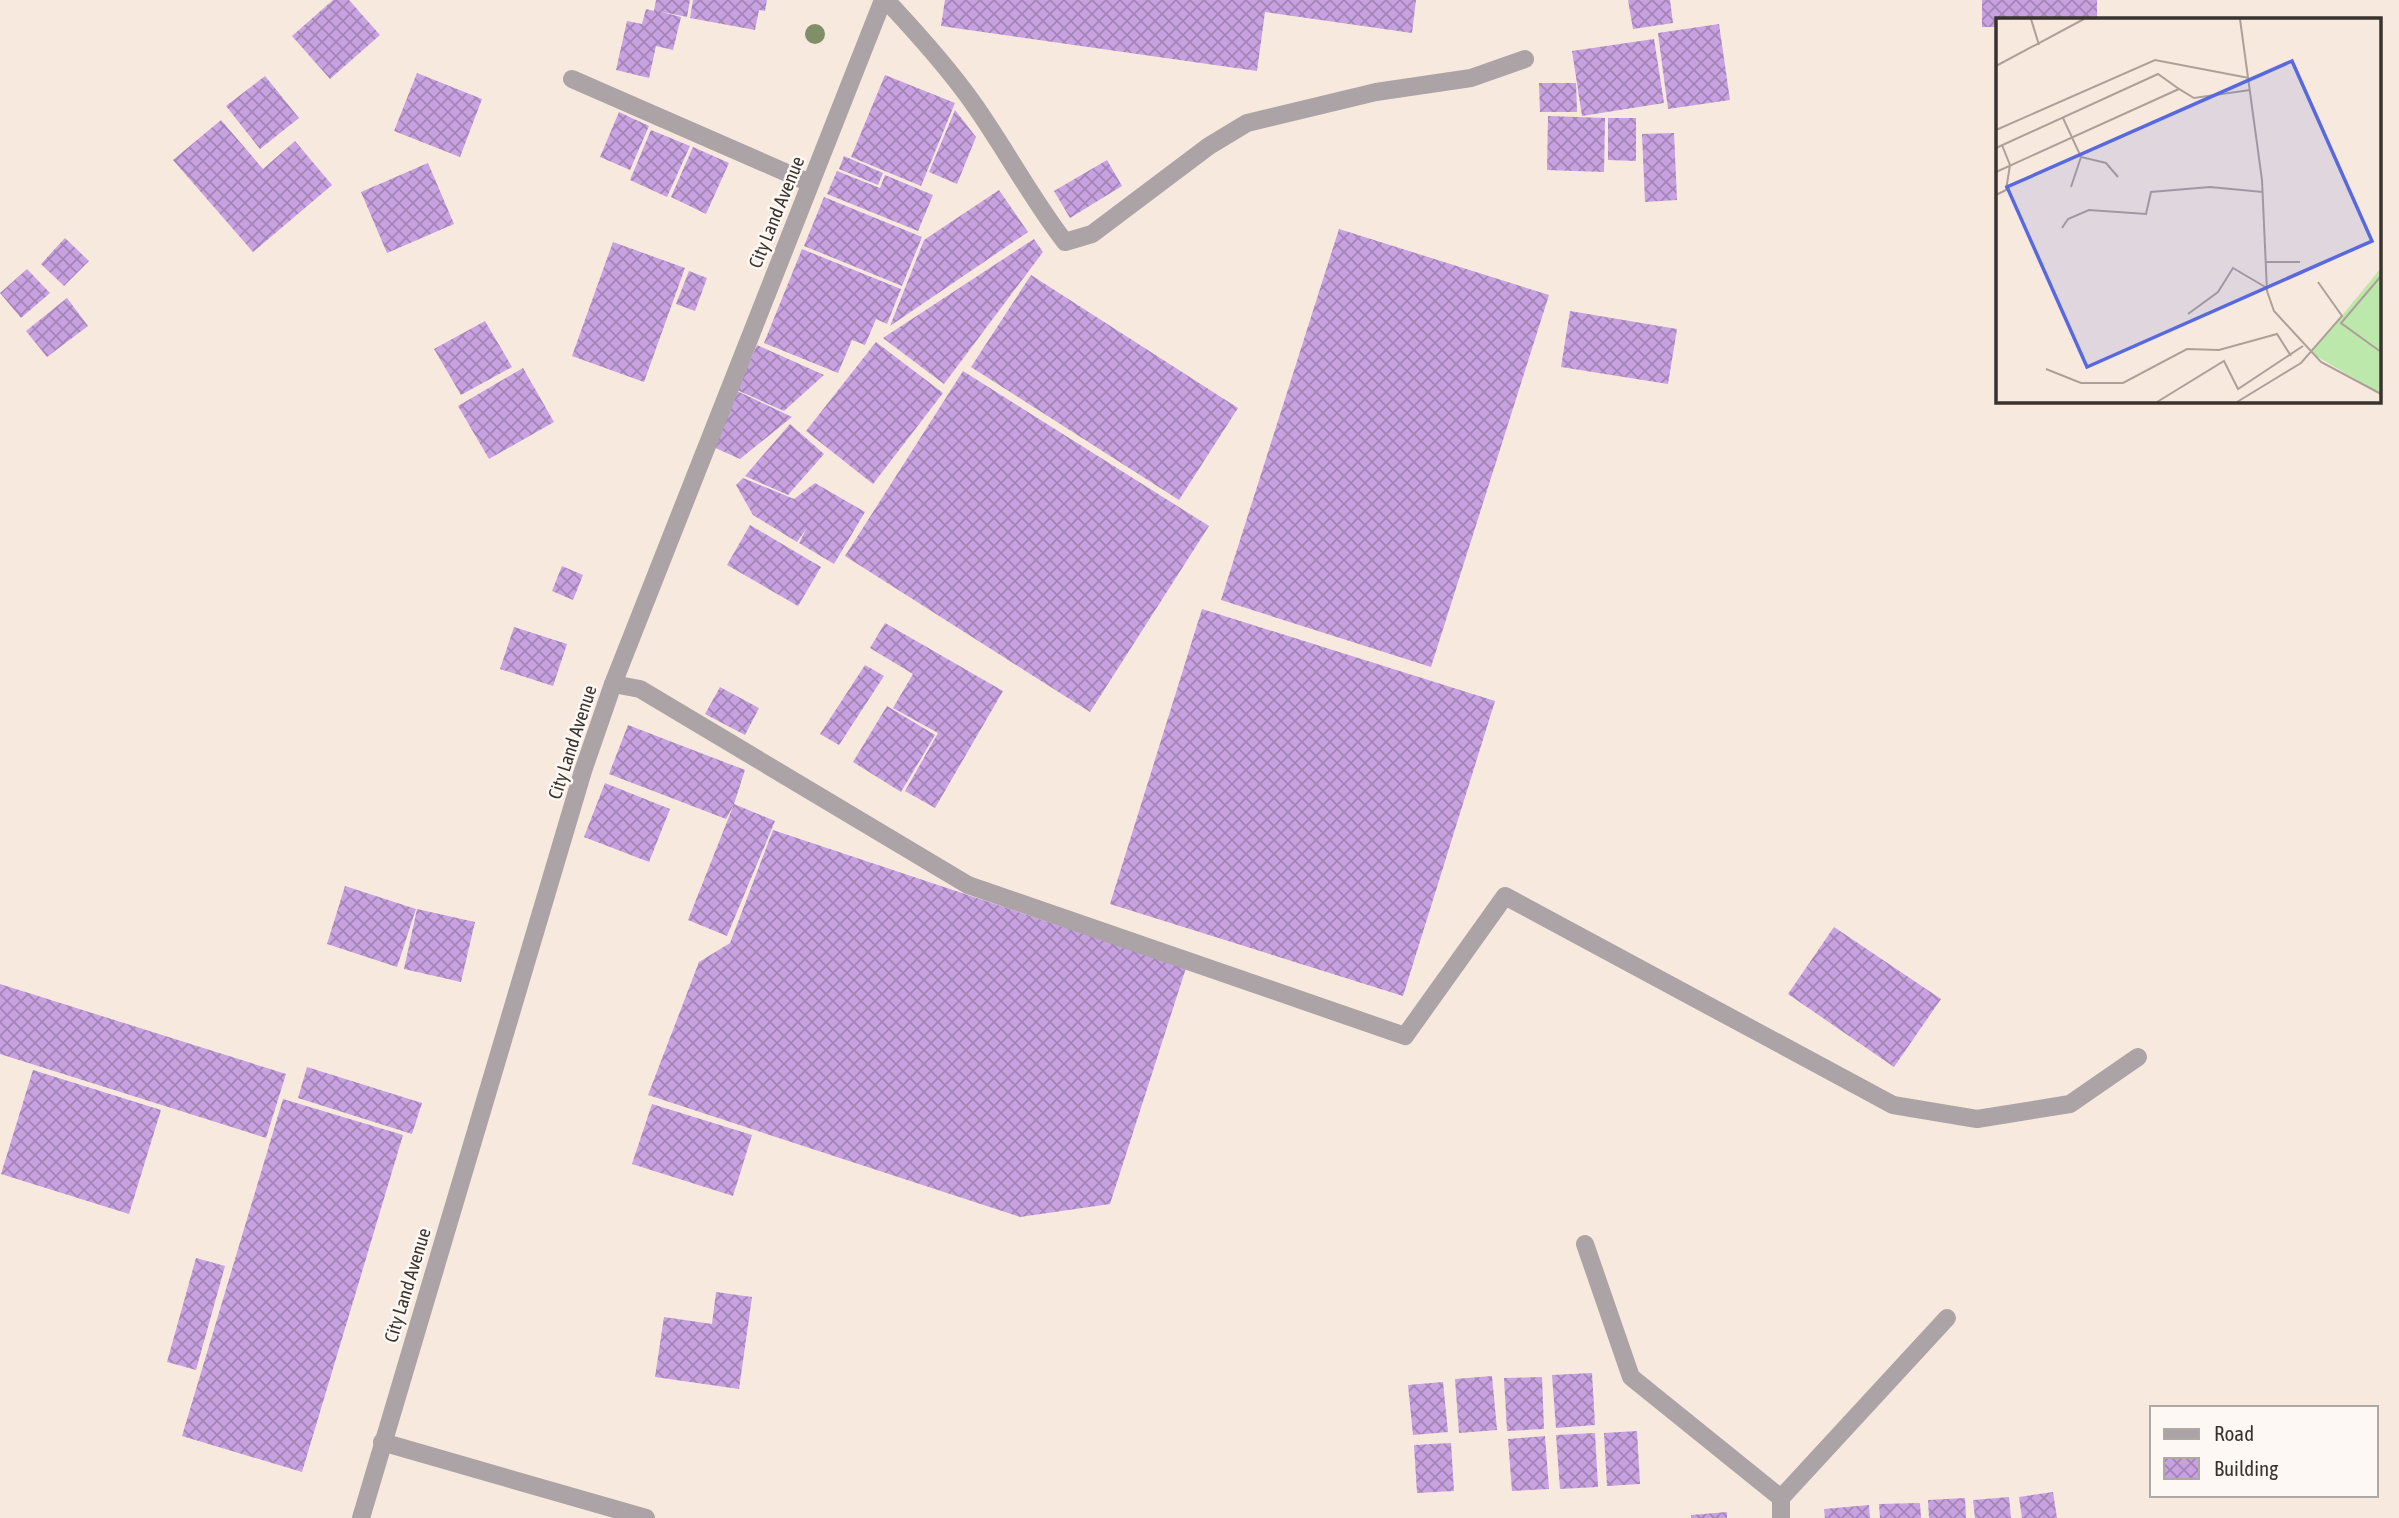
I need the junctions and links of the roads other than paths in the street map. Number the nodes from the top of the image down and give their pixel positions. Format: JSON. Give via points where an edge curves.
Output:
{"nodes":[{"id":1,"x":884,"y":0,"type":"edge"},
{"id":2,"x":1525,"y":59,"type":"dead end"},
{"id":3,"x":572,"y":79,"type":"dead end"},
{"id":4,"x":810,"y":183,"type":"junction"},
{"id":5,"x":613,"y":684,"type":"junction"},
{"id":6,"x":2138,"y":1057,"type":"dead end"},
{"id":7,"x":1585,"y":1244,"type":"dead end"},
{"id":8,"x":1947,"y":1318,"type":"dead end"},
{"id":9,"x":382,"y":1443,"type":"junction"},
{"id":10,"x":1781,"y":1498,"type":"junction"},
{"id":11,"x":361,"y":1518,"type":"edge"},
{"id":12,"x":646,"y":1518,"type":"edge"},
{"id":13,"x":1781,"y":1518,"type":"edge"}],
"edges":[{"from":1,"to":2,"type":"street","via":[[929,46],[973,103],[1065,242],[1092,234],[1247,123],[1376,92],[1471,78]]},
{"from":1,"to":4,"type":"street","name":"City Land Avenue"},
{"from":3,"to":4,"type":"street"},
{"from":4,"to":5,"type":"street","name":"City Land Avenue"},
{"from":5,"to":6,"type":"street","via":[[640,689],[968,885],[1405,1036],[1505,896],[1894,1105],[1978,1119],[2070,1104]]},
{"from":5,"to":9,"type":"street","name":"City Land Avenue"},
{"from":7,"to":10,"type":"street","via":[[1631,1377]]},
{"from":8,"to":10,"type":"street"},
{"from":9,"to":11,"type":"street","name":"City Land Avenue"},
{"from":9,"to":12,"type":"street"},
{"from":10,"to":13,"type":"street"}]}
